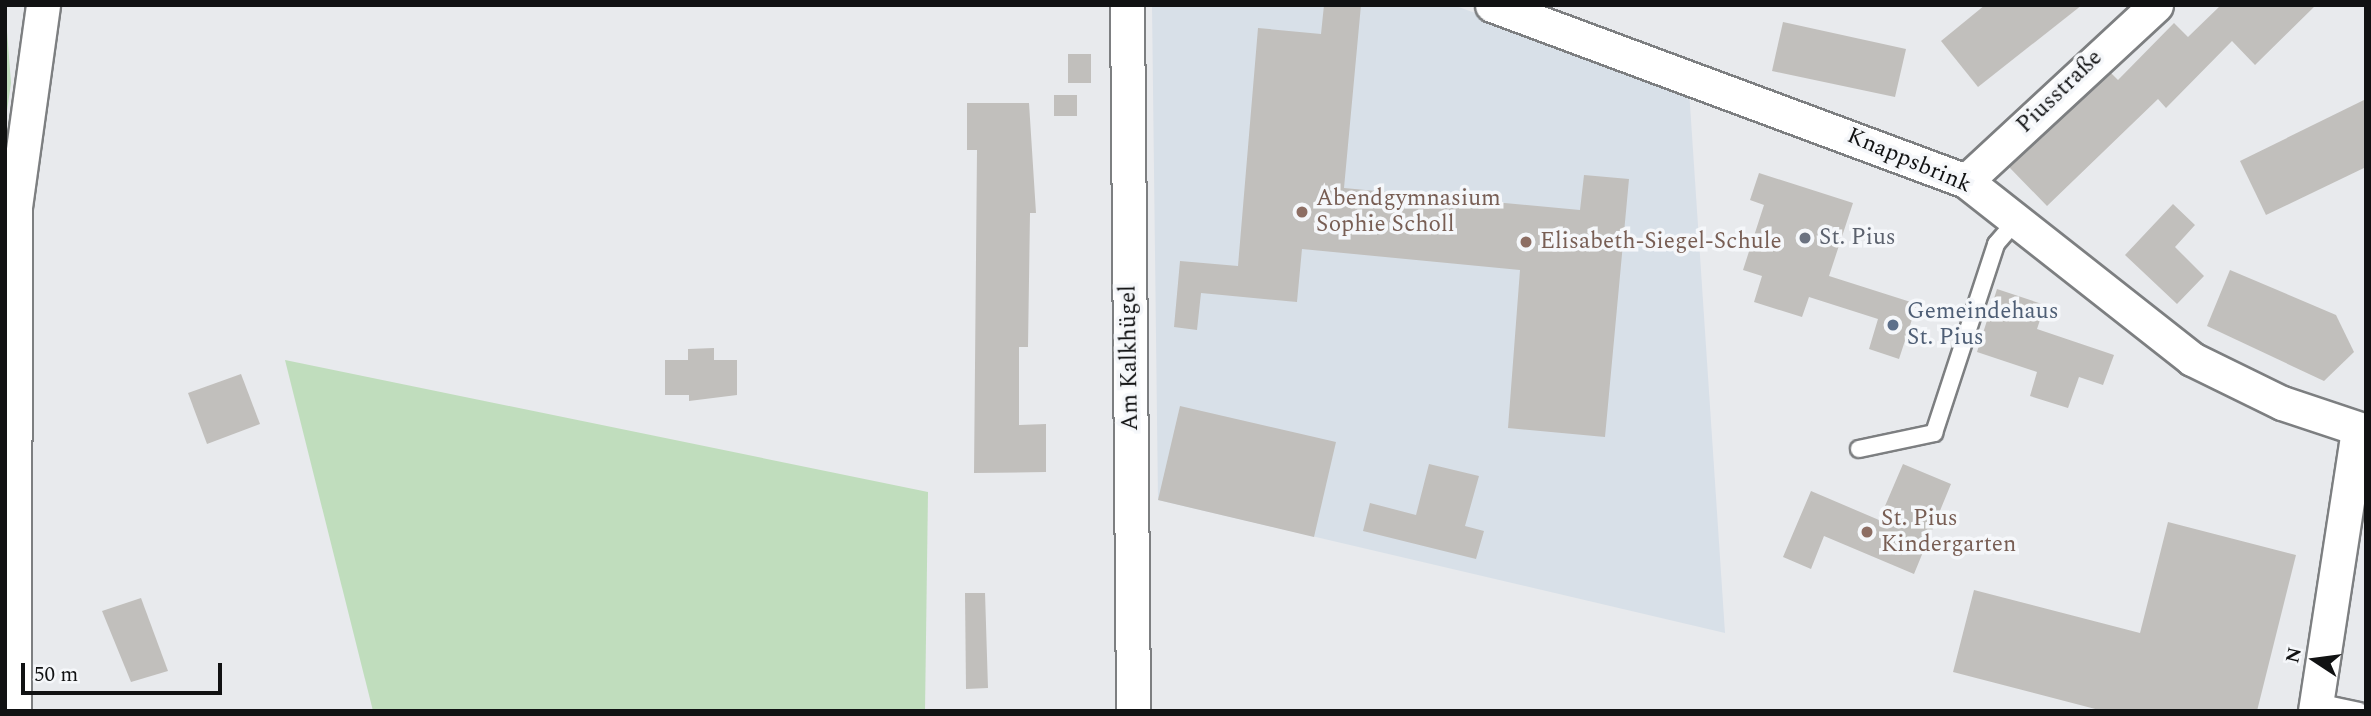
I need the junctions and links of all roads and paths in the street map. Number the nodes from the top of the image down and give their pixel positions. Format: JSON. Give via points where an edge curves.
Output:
{"nodes":[{"id":1,"x":43,"y":5,"type":"edge"},
{"id":2,"x":1127,"y":5,"type":"edge"},
{"id":3,"x":1492,"y":5,"type":"edge"},
{"id":4,"x":2140,"y":9,"type":"edge"},
{"id":5,"x":1966,"y":181,"type":"junction"},
{"id":6,"x":2017,"y":220,"type":"junction"},
{"id":7,"x":2362,"y":431,"type":"edge"},
{"id":8,"x":1859,"y":450,"type":"dead end"},
{"id":9,"x":2316,"y":706,"type":"edge"},
{"id":10,"x":14,"y":711,"type":"edge"},
{"id":11,"x":1133,"y":711,"type":"edge"},
{"id":12,"x":2359,"y":711,"type":"edge"}],
"edges":[{"from":1,"to":10,"type":"street","via":[[15,207]]},
{"from":2,"to":11,"type":"street","name":"Am Kalkhügel"},
{"from":3,"to":5,"type":"street","name":"Knappsbrink"},
{"from":4,"to":5,"type":"street","name":"Piusstraße"},
{"from":5,"to":6,"type":"street","name":"Knappsbrink"},
{"from":6,"to":7,"type":"street","name":"Knappsbrink","via":[[2192,359],[2282,403]]},
{"from":6,"to":8,"type":"lane","via":[[1996,244],[1934,433]]},
{"from":7,"to":9,"type":"street"},
{"from":9,"to":12,"type":"lane"}]}
